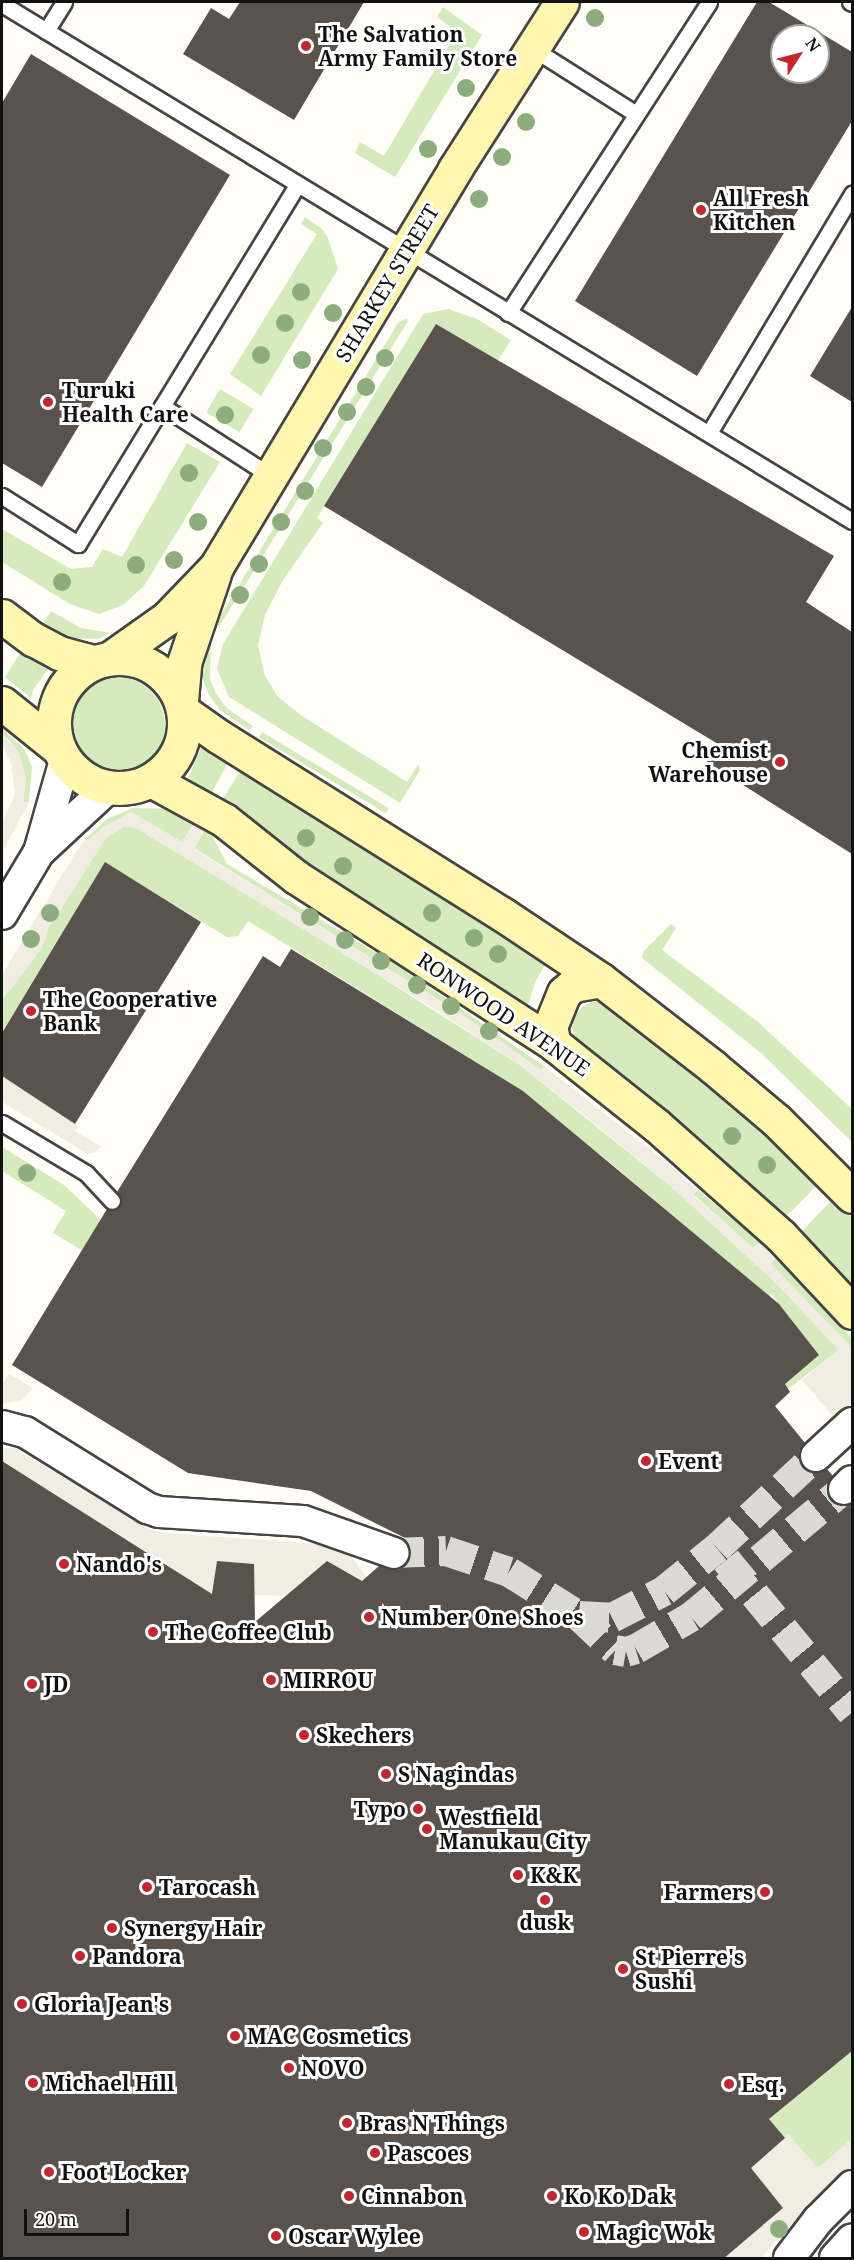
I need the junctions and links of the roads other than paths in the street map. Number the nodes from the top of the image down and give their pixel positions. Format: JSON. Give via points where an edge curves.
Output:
{"nodes":[{"id":1,"x":64,"y":2,"type":"edge"},
{"id":2,"x":562,"y":2,"type":"edge"},
{"id":3,"x":709,"y":2,"type":"edge"},
{"id":4,"x":2,"y":4,"type":"edge"},
{"id":5,"x":46,"y":32,"type":"junction"},
{"id":6,"x":532,"y":48,"type":"junction"},
{"id":7,"x":636,"y":114,"type":"junction"},
{"id":8,"x":297,"y":185,"type":"junction"},
{"id":9,"x":852,"y":194,"type":"edge"},
{"id":10,"x":406,"y":251,"type":"junction"},
{"id":11,"x":508,"y":313,"type":"junction"},
{"id":12,"x":162,"y":406,"type":"junction"},
{"id":13,"x":709,"y":433,"type":"junction"},
{"id":14,"x":271,"y":476,"type":"junction"},
{"id":15,"x":2,"y":496,"type":"edge"},
{"id":16,"x":852,"y":521,"type":"edge"},
{"id":17,"x":216,"y":567,"type":"junction"},
{"id":18,"x":2,"y":616,"type":"edge"},
{"id":19,"x":103,"y":659,"type":"junction"},
{"id":20,"x":2,"y":703,"type":"edge"},
{"id":21,"x":182,"y":706,"type":"junction"},
{"id":22,"x":62,"y":754,"type":"junction"},
{"id":23,"x":151,"y":780,"type":"junction"},
{"id":24,"x":109,"y":787,"type":"junction"},
{"id":25,"x":39,"y":852,"type":"junction"},
{"id":26,"x":2,"y":914,"type":"edge"},
{"id":27,"x":601,"y":980,"type":"junction"},
{"id":28,"x":554,"y":1044,"type":"junction"},
{"id":29,"x":2,"y":1123,"type":"edge"},
{"id":30,"x":852,"y":1196,"type":"edge"},
{"id":31,"x":112,"y":1201,"type":"dead end"},
{"id":32,"x":852,"y":1312,"type":"edge"},
{"id":33,"x":852,"y":1423,"type":"edge"},
{"id":34,"x":2,"y":1426,"type":"edge"},
{"id":35,"x":816,"y":1456,"type":"tunnel mouth"},
{"id":36,"x":394,"y":1553,"type":"tunnel mouth"},
{"id":37,"x":846,"y":2205,"type":"edge"},
{"id":38,"x":852,"y":2239,"type":"edge"},
{"id":39,"x":789,"y":2259,"type":"edge"},
{"id":40,"x":835,"y":2259,"type":"edge"}],
"edges":[{"from":1,"to":5,"type":"lane"},
{"from":2,"to":6,"type":"main road","name":"SHARKEY STREET"},
{"from":3,"to":7,"type":"lane"},
{"from":4,"to":5,"type":"lane"},
{"from":5,"to":8,"type":"lane"},
{"from":6,"to":7,"type":"lane"},
{"from":6,"to":10,"type":"main road","name":"SHARKEY STREET"},
{"from":7,"to":11,"type":"lane"},
{"from":8,"to":10,"type":"lane"},
{"from":8,"to":12,"type":"lane"},
{"from":9,"to":13,"type":"lane"},
{"from":10,"to":11,"type":"lane"},
{"from":10,"to":14,"type":"main road","name":"SHARKEY STREET"},
{"from":11,"to":13,"type":"lane"},
{"from":12,"to":14,"type":"lane"},
{"from":12,"to":15,"type":"lane","via":[[78,544]]},
{"from":13,"to":16,"type":"lane"},
{"from":14,"to":17,"type":"main road","name":"SHARKEY STREET"},
{"from":17,"to":19,"type":"main road","name":"SHARKEY STREET","via":[[167,618]]},
{"from":17,"to":21,"type":"main road","name":"SHARKEY STREET","via":[[184,663]]},
{"from":18,"to":19,"type":"main road","via":[[59,653]]},
{"from":19,"to":21,"type":"main road","via":[[134,658],[154,667],[170,682]]},
{"from":19,"to":22,"type":"main road","via":[[76,672],[62,688],[53,728]]},
{"from":20,"to":22,"type":"main road"},
{"from":21,"to":23,"type":"main road","via":[[184,732],[178,751]]},
{"from":21,"to":27,"type":"main road","via":[[226,742]]},
{"from":22,"to":24,"type":"main road","via":[[91,783]]},
{"from":22,"to":25,"type":"street"},
{"from":23,"to":24,"type":"main road","via":[[130,787]]},
{"from":23,"to":28,"type":"main road","name":"RONWOOD AVENUE","via":[[224,820],[296,877]]},
{"from":24,"to":25,"type":"street"},
{"from":25,"to":26,"type":"street"},
{"from":27,"to":28,"type":"main road","via":[[573,985],[564,993],[552,1021]]},
{"from":27,"to":30,"type":"main road","via":[[767,1113]]},
{"from":28,"to":32,"type":"main road","name":"RONWOOD AVENUE","via":[[656,1125],[781,1236]]},
{"from":29,"to":31,"type":"lane","via":[[86,1173]]},
{"from":33,"to":35,"type":"street"},
{"from":34,"to":36,"type":"street","via":[[25,1432],[159,1512],[303,1521]]},
{"from":37,"to":39,"type":"street","via":[[818,2220]]},
{"from":38,"to":40,"type":"street"}]}
